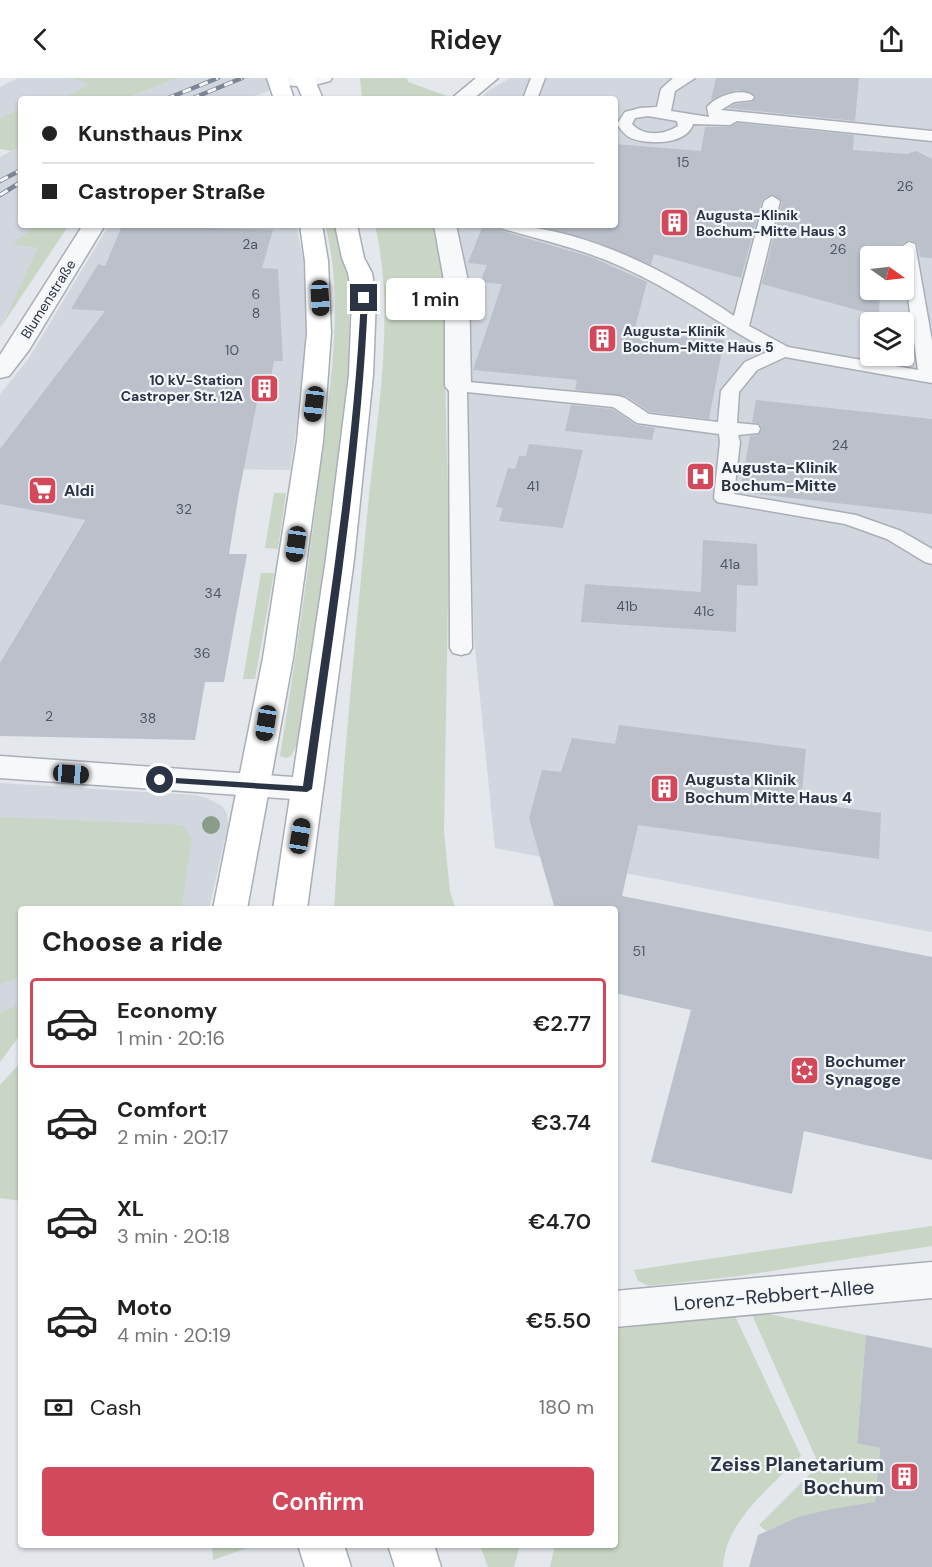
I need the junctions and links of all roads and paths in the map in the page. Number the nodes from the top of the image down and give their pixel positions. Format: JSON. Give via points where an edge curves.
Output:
{"nodes":[{"id":1,"x":488,"y":78,"type":"edge"},
{"id":2,"x":538,"y":78,"type":"edge"},
{"id":3,"x":688,"y":78,"type":"edge"},
{"id":4,"x":312,"y":85,"type":"edge"},
{"id":5,"x":279,"y":86,"type":"edge"},
{"id":6,"x":465,"y":96,"type":"edge"},
{"id":7,"x":531,"y":96,"type":"edge"},
{"id":8,"x":747,"y":97,"type":"dead end"},
{"id":9,"x":664,"y":111,"type":"junction"},
{"id":10,"x":682,"y":118,"type":"junction"},
{"id":11,"x":777,"y":122,"type":"junction"},
{"id":12,"x":932,"y":136,"type":"edge"},
{"id":13,"x":772,"y":201,"type":"dead end"},
{"id":14,"x":92,"y":228,"type":"edge"},
{"id":15,"x":312,"y":228,"type":"edge"},
{"id":16,"x":347,"y":228,"type":"edge"},
{"id":17,"x":446,"y":228,"type":"edge"},
{"id":18,"x":516,"y":228,"type":"edge"},
{"id":19,"x":914,"y":297,"type":"edge"},
{"id":20,"x":740,"y":328,"type":"junction"},
{"id":21,"x":783,"y":351,"type":"junction"},
{"id":22,"x":0,"y":371,"type":"edge"},
{"id":23,"x":930,"y":378,"type":"edge"},
{"id":24,"x":458,"y":386,"type":"junction"},
{"id":25,"x":726,"y":429,"type":"junction"},
{"id":26,"x":751,"y":429,"type":"dead end"},
{"id":27,"x":932,"y":558,"type":"edge"},
{"id":28,"x":461,"y":648,"type":"dead end"},
{"id":29,"x":0,"y":767,"type":"edge"},
{"id":30,"x":256,"y":786,"type":"junction"},
{"id":31,"x":307,"y":789,"type":"junction"},
{"id":32,"x":230,"y":906,"type":"edge"},
{"id":33,"x":290,"y":906,"type":"edge"},
{"id":34,"x":932,"y":1280,"type":"edge"},
{"id":35,"x":618,"y":1309,"type":"edge"},
{"id":36,"x":322,"y":1548,"type":"edge"},
{"id":37,"x":412,"y":1548,"type":"edge"},
{"id":38,"x":328,"y":1567,"type":"edge"},
{"id":39,"x":418,"y":1567,"type":"edge"}],
"edges":[{"from":1,"to":6,"type":"street"},
{"from":2,"to":7,"type":"lane"},
{"from":3,"to":9,"type":"lane","via":[[668,89]]},
{"from":4,"to":5,"type":"lane"},
{"from":8,"to":11,"type":"lane","via":[[731,98],[714,107],[714,114]]},
{"from":9,"to":10,"type":"lane"},
{"from":9,"to":10,"type":"lane","via":[[637,112],[626,118],[624,124],[637,134],[668,136],[685,128]]},
{"from":10,"to":11,"type":"lane"},
{"from":11,"to":12,"type":"lane"},
{"from":13,"to":20,"type":"lane"},
{"from":14,"to":22,"type":"street","name":"Blumenstraße"},
{"from":15,"to":30,"type":"main road","via":[[320,293],[318,364],[293,564]]},
{"from":16,"to":31,"type":"main road","via":[[364,298],[361,375]]},
{"from":17,"to":24,"type":"street","via":[[457,286]]},
{"from":18,"to":20,"type":"lane","via":[[610,255],[697,298]]},
{"from":19,"to":23,"type":"lane"},
{"from":20,"to":21,"type":"lane"},
{"from":21,"to":23,"type":"lane"},
{"from":21,"to":25,"type":"lane","via":[[751,366],[730,391]]},
{"from":24,"to":25,"type":"lane","via":[[618,402],[644,419]]},
{"from":24,"to":28,"type":"lane"},
{"from":25,"to":26,"type":"lane"},
{"from":25,"to":27,"type":"lane","via":[[730,442],[724,498],[849,519],[894,535]]},
{"from":29,"to":30,"type":"street"},
{"from":30,"to":31,"type":"street"},
{"from":30,"to":32,"type":"main road"},
{"from":31,"to":33,"type":"main road"},
{"from":34,"to":35,"type":"street","name":"Lorenz-Rebbert-Allee"},
{"from":36,"to":38,"type":"main road"},
{"from":37,"to":39,"type":"main road"}]}
